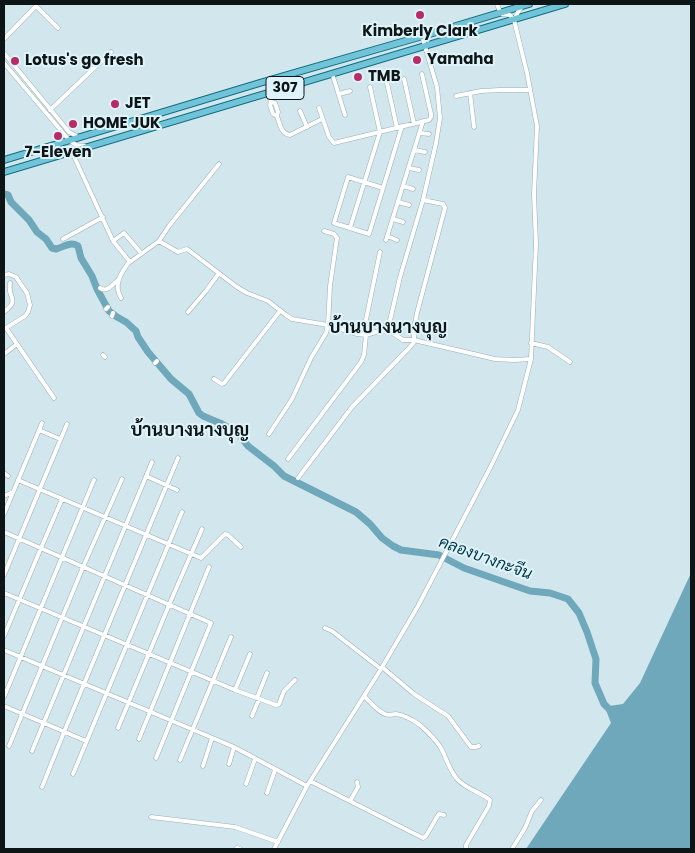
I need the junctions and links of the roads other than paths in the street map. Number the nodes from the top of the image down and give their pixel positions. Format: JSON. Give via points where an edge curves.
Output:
{"nodes":[{"id":1,"x":497,"y":4,"type":"edge"},
{"id":2,"x":527,"y":4,"type":"edge"},
{"id":3,"x":565,"y":4,"type":"edge"},
{"id":4,"x":499,"y":12,"type":"junction"},
{"id":5,"x":483,"y":17,"type":"junction"},
{"id":6,"x":514,"y":20,"type":"junction"},
{"id":7,"x":58,"y":28,"type":"dead end"},
{"id":8,"x":486,"y":28,"type":"junction"},
{"id":9,"x":422,"y":36,"type":"junction"},
{"id":10,"x":4,"y":39,"type":"edge"},
{"id":11,"x":425,"y":45,"type":"junction"},
{"id":12,"x":111,"y":52,"type":"dead end"},
{"id":13,"x":4,"y":54,"type":"edge"},
{"id":14,"x":4,"y":63,"type":"edge"},
{"id":15,"x":18,"y":70,"type":"junction"},
{"id":16,"x":13,"y":74,"type":"junction"},
{"id":17,"x":332,"y":74,"type":"junction"},
{"id":18,"x":422,"y":74,"type":"dead end"},
{"id":19,"x":272,"y":79,"type":"junction"},
{"id":20,"x":404,"y":79,"type":"dead end"},
{"id":21,"x":387,"y":83,"type":"dead end"},
{"id":22,"x":248,"y":86,"type":"junction"},
{"id":23,"x":370,"y":87,"type":"dead end"},
{"id":24,"x":530,"y":90,"type":"junction"},
{"id":25,"x":350,"y":91,"type":"dead end"},
{"id":26,"x":272,"y":92,"type":"junction"},
{"id":27,"x":470,"y":93,"type":"junction"},
{"id":28,"x":339,"y":94,"type":"junction"},
{"id":29,"x":456,"y":96,"type":"dead end"},
{"id":30,"x":251,"y":99,"type":"junction"},
{"id":31,"x":319,"y":108,"type":"dead end"},
{"id":32,"x":50,"y":110,"type":"junction"},
{"id":33,"x":300,"y":111,"type":"dead end"},
{"id":34,"x":345,"y":115,"type":"dead end"},
{"id":35,"x":322,"y":119,"type":"junction"},
{"id":36,"x":424,"y":121,"type":"junction"},
{"id":37,"x":414,"y":124,"type":"junction"},
{"id":38,"x":402,"y":126,"type":"junction"},
{"id":39,"x":306,"y":127,"type":"junction"},
{"id":40,"x":474,"y":127,"type":"dead end"},
{"id":41,"x":397,"y":128,"type":"junction"},
{"id":42,"x":380,"y":132,"type":"junction"},
{"id":43,"x":420,"y":132,"type":"junction"},
{"id":44,"x":429,"y":134,"type":"dead end"},
{"id":45,"x":80,"y":137,"type":"junction"},
{"id":46,"x":69,"y":140,"type":"junction"},
{"id":47,"x":90,"y":146,"type":"junction"},
{"id":48,"x":414,"y":150,"type":"junction"},
{"id":49,"x":72,"y":152,"type":"junction"},
{"id":50,"x":425,"y":152,"type":"dead end"},
{"id":51,"x":4,"y":160,"type":"edge"},
{"id":52,"x":219,"y":164,"type":"dead end"},
{"id":53,"x":409,"y":168,"type":"junction"},
{"id":54,"x":419,"y":170,"type":"dead end"},
{"id":55,"x":4,"y":172,"type":"edge"},
{"id":56,"x":364,"y":182,"type":"junction"},
{"id":57,"x":403,"y":186,"type":"junction"},
{"id":58,"x":383,"y":188,"type":"junction"},
{"id":59,"x":413,"y":190,"type":"dead end"},
{"id":60,"x":423,"y":200,"type":"junction"},
{"id":61,"x":398,"y":202,"type":"junction"},
{"id":62,"x":408,"y":205,"type":"dead end"},
{"id":63,"x":103,"y":217,"type":"junction"},
{"id":64,"x":393,"y":219,"type":"junction"},
{"id":65,"x":403,"y":222,"type":"dead end"},
{"id":66,"x":350,"y":228,"type":"junction"},
{"id":67,"x":324,"y":231,"type":"dead end"},
{"id":68,"x":63,"y":239,"type":"dead end"},
{"id":69,"x":397,"y":240,"type":"dead end"},
{"id":70,"x":113,"y":241,"type":"junction"},
{"id":71,"x":159,"y":241,"type":"junction"},
{"id":72,"x":380,"y":252,"type":"dead end"},
{"id":73,"x":141,"y":253,"type":"junction"},
{"id":74,"x":129,"y":262,"type":"junction"},
{"id":75,"x":219,"y":273,"type":"junction"},
{"id":76,"x":4,"y":276,"type":"edge"},
{"id":77,"x":119,"y":279,"type":"junction"},
{"id":78,"x":10,"y":283,"type":"dead end"},
{"id":79,"x":100,"y":288,"type":"dead end"},
{"id":80,"x":121,"y":298,"type":"dead end"},
{"id":81,"x":280,"y":311,"type":"junction"},
{"id":82,"x":4,"y":312,"type":"edge"},
{"id":83,"x":188,"y":312,"type":"dead end"},
{"id":84,"x":328,"y":326,"type":"junction"},
{"id":85,"x":5,"y":329,"type":"edge"},
{"id":86,"x":391,"y":332,"type":"junction"},
{"id":87,"x":364,"y":334,"type":"junction"},
{"id":88,"x":414,"y":340,"type":"junction"},
{"id":89,"x":531,"y":343,"type":"junction"},
{"id":90,"x":17,"y":344,"type":"junction"},
{"id":91,"x":4,"y":354,"type":"edge"},
{"id":92,"x":531,"y":359,"type":"junction"},
{"id":93,"x":570,"y":362,"type":"dead end"},
{"id":94,"x":214,"y":379,"type":"dead end"},
{"id":95,"x":54,"y":398,"type":"dead end"},
{"id":96,"x":42,"y":423,"type":"dead end"},
{"id":97,"x":67,"y":424,"type":"dead end"},
{"id":98,"x":39,"y":430,"type":"junction"},
{"id":99,"x":269,"y":434,"type":"dead end"},
{"id":100,"x":60,"y":439,"type":"junction"},
{"id":101,"x":178,"y":458,"type":"dead end"},
{"id":102,"x":288,"y":458,"type":"dead end"},
{"id":103,"x":152,"y":462,"type":"dead end"},
{"id":104,"x":4,"y":473,"type":"edge"},
{"id":105,"x":8,"y":476,"type":"dead end"},
{"id":106,"x":146,"y":476,"type":"junction"},
{"id":107,"x":298,"y":478,"type":"dead end"},
{"id":108,"x":122,"y":479,"type":"dead end"},
{"id":109,"x":18,"y":480,"type":"junction"},
{"id":110,"x":94,"y":480,"type":"dead end"},
{"id":111,"x":167,"y":485,"type":"junction"},
{"id":112,"x":39,"y":489,"type":"junction"},
{"id":113,"x":177,"y":490,"type":"dead end"},
{"id":114,"x":13,"y":492,"type":"junction"},
{"id":115,"x":4,"y":496,"type":"edge"},
{"id":116,"x":62,"y":499,"type":"junction"},
{"id":117,"x":82,"y":508,"type":"junction"},
{"id":118,"x":182,"y":512,"type":"dead end"},
{"id":119,"x":4,"y":514,"type":"edge"},
{"id":120,"x":105,"y":517,"type":"junction"},
{"id":121,"x":125,"y":526,"type":"junction"},
{"id":122,"x":202,"y":529,"type":"dead end"},
{"id":123,"x":4,"y":532,"type":"edge"},
{"id":124,"x":146,"y":535,"type":"junction"},
{"id":125,"x":19,"y":538,"type":"junction"},
{"id":126,"x":168,"y":543,"type":"junction"},
{"id":127,"x":241,"y":547,"type":"dead end"},
{"id":128,"x":40,"y":548,"type":"junction"},
{"id":129,"x":191,"y":553,"type":"junction"},
{"id":130,"x":62,"y":557,"type":"junction"},
{"id":131,"x":83,"y":567,"type":"junction"},
{"id":132,"x":209,"y":567,"type":"dead end"},
{"id":133,"x":4,"y":575,"type":"edge"},
{"id":134,"x":105,"y":576,"type":"junction"},
{"id":135,"x":126,"y":586,"type":"junction"},
{"id":136,"x":4,"y":593,"type":"edge"},
{"id":137,"x":147,"y":595,"type":"junction"},
{"id":138,"x":19,"y":600,"type":"junction"},
{"id":139,"x":169,"y":604,"type":"junction"},
{"id":140,"x":40,"y":609,"type":"junction"},
{"id":141,"x":190,"y":614,"type":"junction"},
{"id":142,"x":62,"y":618,"type":"junction"},
{"id":143,"x":84,"y":627,"type":"junction"},
{"id":144,"x":325,"y":628,"type":"dead end"},
{"id":145,"x":4,"y":636,"type":"edge"},
{"id":146,"x":105,"y":636,"type":"junction"},
{"id":147,"x":231,"y":637,"type":"dead end"},
{"id":148,"x":126,"y":644,"type":"junction"},
{"id":149,"x":4,"y":650,"type":"edge"},
{"id":150,"x":148,"y":654,"type":"junction"},
{"id":151,"x":250,"y":654,"type":"dead end"},
{"id":152,"x":20,"y":658,"type":"junction"},
{"id":153,"x":170,"y":663,"type":"junction"},
{"id":154,"x":42,"y":666,"type":"junction"},
{"id":155,"x":382,"y":668,"type":"junction"},
{"id":156,"x":192,"y":672,"type":"junction"},
{"id":157,"x":267,"y":673,"type":"dead end"},
{"id":158,"x":63,"y":676,"type":"junction"},
{"id":159,"x":213,"y":680,"type":"junction"},
{"id":160,"x":295,"y":680,"type":"dead end"},
{"id":161,"x":84,"y":684,"type":"junction"},
{"id":162,"x":235,"y":690,"type":"junction"},
{"id":163,"x":106,"y":694,"type":"junction"},
{"id":164,"x":364,"y":696,"type":"junction"},
{"id":165,"x":4,"y":697,"type":"edge"},
{"id":166,"x":258,"y":698,"type":"junction"},
{"id":167,"x":128,"y":703,"type":"junction"},
{"id":168,"x":4,"y":706,"type":"edge"},
{"id":169,"x":150,"y":712,"type":"junction"},
{"id":170,"x":22,"y":714,"type":"junction"},
{"id":171,"x":252,"y":716,"type":"dead end"},
{"id":172,"x":171,"y":721,"type":"junction"},
{"id":173,"x":43,"y":723,"type":"junction"},
{"id":174,"x":118,"y":728,"type":"dead end"},
{"id":175,"x":193,"y":730,"type":"junction"},
{"id":176,"x":64,"y":732,"type":"junction"},
{"id":177,"x":212,"y":738,"type":"junction"},
{"id":178,"x":139,"y":739,"type":"dead end"},
{"id":179,"x":86,"y":741,"type":"junction"},
{"id":180,"x":9,"y":746,"type":"dead end"},
{"id":181,"x":479,"y":746,"type":"dead end"},
{"id":182,"x":234,"y":747,"type":"junction"},
{"id":183,"x":32,"y":751,"type":"dead end"},
{"id":184,"x":156,"y":758,"type":"dead end"},
{"id":185,"x":256,"y":758,"type":"junction"},
{"id":186,"x":180,"y":760,"type":"dead end"},
{"id":187,"x":229,"y":764,"type":"dead end"},
{"id":188,"x":203,"y":766,"type":"dead end"},
{"id":189,"x":275,"y":770,"type":"junction"},
{"id":190,"x":73,"y":774,"type":"dead end"},
{"id":191,"x":310,"y":781,"type":"junction"},
{"id":192,"x":356,"y":782,"type":"dead end"},
{"id":193,"x":246,"y":784,"type":"dead end"},
{"id":194,"x":307,"y":786,"type":"junction"},
{"id":195,"x":42,"y":787,"type":"dead end"},
{"id":196,"x":267,"y":793,"type":"dead end"},
{"id":197,"x":541,"y":800,"type":"dead end"},
{"id":198,"x":350,"y":801,"type":"junction"},
{"id":199,"x":444,"y":815,"type":"dead end"},
{"id":200,"x":150,"y":816,"type":"dead end"},
{"id":201,"x":278,"y":842,"type":"junction"},
{"id":202,"x":274,"y":849,"type":"edge"},
{"id":203,"x":466,"y":849,"type":"edge"},
{"id":204,"x":512,"y":849,"type":"edge"}],
"edges":[{"from":1,"to":4,"type":"street"},
{"from":2,"to":4,"type":"main road","number":"307"},
{"from":2,"to":6,"type":"street"},
{"from":3,"to":6,"type":"main road","number":"307"},
{"from":4,"to":5,"type":"main road","number":"307"},
{"from":4,"to":6,"type":"street","via":[[510,15]]},
{"from":5,"to":8,"type":"main road"},
{"from":5,"to":9,"type":"main road","number":"307"},
{"from":6,"to":8,"type":"main road","number":"307"},
{"from":6,"to":24,"type":"street"},
{"from":7,"to":10,"type":"street","via":[[36,6]]},
{"from":8,"to":11,"type":"main road","number":"307"},
{"from":9,"to":11,"type":"street"},
{"from":9,"to":19,"type":"main road","number":"307"},
{"from":11,"to":17,"type":"main road","number":"307"},
{"from":11,"to":60,"type":"street","via":[[437,87],[440,118]]},
{"from":12,"to":32,"type":"street"},
{"from":13,"to":15,"type":"street"},
{"from":14,"to":16,"type":"street"},
{"from":15,"to":16,"type":"street"},
{"from":15,"to":32,"type":"street"},
{"from":16,"to":46,"type":"street"},
{"from":17,"to":26,"type":"main road","number":"307"},
{"from":17,"to":28,"type":"street"},
{"from":18,"to":36,"type":"street","via":[[431,117]]},
{"from":19,"to":22,"type":"main road","number":"307"},
{"from":19,"to":26,"type":"main road","via":[[267,85]]},
{"from":20,"to":37,"type":"street"},
{"from":21,"to":41,"type":"street"},
{"from":22,"to":30,"type":"main road","via":[[256,90]]},
{"from":22,"to":45,"type":"main road","number":"307"},
{"from":23,"to":42,"type":"street"},
{"from":24,"to":27,"type":"street"},
{"from":24,"to":89,"type":"street","via":[[537,126]]},
{"from":25,"to":28,"type":"street"},
{"from":26,"to":30,"type":"main road","number":"307"},
{"from":26,"to":39,"type":"street","via":[[272,102],[283,132],[292,135]]},
{"from":27,"to":29,"type":"street"},
{"from":27,"to":40,"type":"street"},
{"from":28,"to":34,"type":"street"},
{"from":30,"to":47,"type":"main road","number":"307"},
{"from":31,"to":35,"type":"street"},
{"from":32,"to":45,"type":"street","via":[[69,132]]},
{"from":33,"to":39,"type":"street"},
{"from":35,"to":39,"type":"street"},
{"from":35,"to":42,"type":"street","via":[[334,143]]},
{"from":36,"to":37,"type":"street"},
{"from":36,"to":43,"type":"street"},
{"from":37,"to":38,"type":"street"},
{"from":38,"to":41,"type":"street"},
{"from":38,"to":58,"type":"street"},
{"from":41,"to":42,"type":"street"},
{"from":42,"to":56,"type":"street"},
{"from":43,"to":44,"type":"street"},
{"from":43,"to":48,"type":"street"},
{"from":45,"to":46,"type":"main road","number":"307"},
{"from":46,"to":47,"type":"street","via":[[78,146]]},
{"from":46,"to":51,"type":"main road","number":"307"},
{"from":47,"to":49,"type":"main road","number":"307"},
{"from":48,"to":50,"type":"street"},
{"from":48,"to":53,"type":"street"},
{"from":49,"to":55,"type":"main road","number":"307"},
{"from":49,"to":63,"type":"street"},
{"from":52,"to":71,"type":"street"},
{"from":53,"to":54,"type":"street"},
{"from":53,"to":57,"type":"street"},
{"from":56,"to":58,"type":"street"},
{"from":56,"to":66,"type":"street"},
{"from":56,"to":66,"type":"street","via":[[348,177],[334,223]]},
{"from":57,"to":59,"type":"street"},
{"from":57,"to":61,"type":"street"},
{"from":58,"to":66,"type":"street","via":[[369,234]]},
{"from":60,"to":86,"type":"street","via":[[400,277],[389,325]]},
{"from":60,"to":88,"type":"street","via":[[443,204],[445,208],[417,314]]},
{"from":61,"to":62,"type":"street"},
{"from":61,"to":64,"type":"street"},
{"from":63,"to":68,"type":"street"},
{"from":63,"to":70,"type":"street"},
{"from":64,"to":65,"type":"street"},
{"from":64,"to":69,"type":"street","via":[[387,238]]},
{"from":67,"to":84,"type":"street","via":[[337,238]]},
{"from":70,"to":73,"type":"street","via":[[124,233]]},
{"from":70,"to":74,"type":"street"},
{"from":71,"to":73,"type":"street"},
{"from":71,"to":75,"type":"street","via":[[178,252],[187,249]]},
{"from":72,"to":87,"type":"street"},
{"from":73,"to":74,"type":"street"},
{"from":74,"to":77,"type":"street"},
{"from":75,"to":81,"type":"street"},
{"from":75,"to":83,"type":"street"},
{"from":76,"to":85,"type":"street","via":[[16,277],[27,293],[30,305],[25,316]]},
{"from":77,"to":79,"type":"street","via":[[106,289]]},
{"from":77,"to":80,"type":"street","via":[[117,289]]},
{"from":78,"to":82,"type":"street","via":[[13,304]]},
{"from":81,"to":84,"type":"street","via":[[292,318]]},
{"from":81,"to":94,"type":"street","via":[[224,383]]},
{"from":84,"to":87,"type":"street"},
{"from":84,"to":99,"type":"street","via":[[292,399]]},
{"from":85,"to":90,"type":"street"},
{"from":86,"to":87,"type":"street"},
{"from":86,"to":88,"type":"street","via":[[403,340]]},
{"from":87,"to":102,"type":"street","via":[[361,362]]},
{"from":88,"to":92,"type":"street","via":[[495,359]]},
{"from":88,"to":107,"type":"street","via":[[352,407]]},
{"from":89,"to":92,"type":"street"},
{"from":89,"to":93,"type":"street","via":[[548,347]]},
{"from":90,"to":91,"type":"street"},
{"from":90,"to":95,"type":"street"},
{"from":92,"to":155,"type":"street","via":[[518,410],[492,466]]},
{"from":96,"to":98,"type":"street"},
{"from":97,"to":100,"type":"street"},
{"from":98,"to":100,"type":"street"},
{"from":98,"to":109,"type":"street"},
{"from":100,"to":112,"type":"street"},
{"from":101,"to":111,"type":"street"},
{"from":103,"to":106,"type":"street"},
{"from":104,"to":105,"type":"street"},
{"from":106,"to":111,"type":"street"},
{"from":106,"to":121,"type":"street"},
{"from":108,"to":120,"type":"street"},
{"from":109,"to":112,"type":"street"},
{"from":109,"to":114,"type":"street"},
{"from":110,"to":117,"type":"street"},
{"from":111,"to":113,"type":"street"},
{"from":111,"to":124,"type":"street"},
{"from":112,"to":116,"type":"street"},
{"from":112,"to":125,"type":"street"},
{"from":114,"to":115,"type":"street"},
{"from":114,"to":119,"type":"street"},
{"from":116,"to":117,"type":"street"},
{"from":116,"to":128,"type":"street"},
{"from":117,"to":120,"type":"street"},
{"from":117,"to":130,"type":"street"},
{"from":118,"to":126,"type":"street"},
{"from":120,"to":121,"type":"street"},
{"from":120,"to":131,"type":"street"},
{"from":121,"to":124,"type":"street"},
{"from":121,"to":134,"type":"street"},
{"from":122,"to":129,"type":"street"},
{"from":123,"to":125,"type":"street"},
{"from":124,"to":126,"type":"street"},
{"from":124,"to":135,"type":"street"},
{"from":125,"to":128,"type":"street"},
{"from":125,"to":133,"type":"street"},
{"from":126,"to":129,"type":"street"},
{"from":126,"to":137,"type":"street"},
{"from":127,"to":129,"type":"street","via":[[225,534],[202,558]]},
{"from":128,"to":130,"type":"street"},
{"from":128,"to":138,"type":"street"},
{"from":129,"to":139,"type":"street"},
{"from":130,"to":131,"type":"street"},
{"from":130,"to":140,"type":"street"},
{"from":131,"to":134,"type":"street"},
{"from":131,"to":142,"type":"street"},
{"from":132,"to":141,"type":"street"},
{"from":134,"to":135,"type":"street"},
{"from":134,"to":143,"type":"street"},
{"from":135,"to":137,"type":"street"},
{"from":135,"to":146,"type":"street"},
{"from":136,"to":138,"type":"street"},
{"from":137,"to":139,"type":"street"},
{"from":137,"to":148,"type":"street"},
{"from":138,"to":140,"type":"street"},
{"from":138,"to":145,"type":"street"},
{"from":139,"to":141,"type":"street"},
{"from":139,"to":150,"type":"street"},
{"from":140,"to":142,"type":"street"},
{"from":140,"to":152,"type":"street"},
{"from":141,"to":153,"type":"street"},
{"from":141,"to":156,"type":"street","via":[[211,623]]},
{"from":142,"to":143,"type":"street"},
{"from":142,"to":154,"type":"street"},
{"from":143,"to":146,"type":"street"},
{"from":143,"to":158,"type":"street"},
{"from":144,"to":155,"type":"street"},
{"from":146,"to":148,"type":"street"},
{"from":146,"to":161,"type":"street"},
{"from":147,"to":159,"type":"street"},
{"from":148,"to":150,"type":"street"},
{"from":148,"to":163,"type":"street"},
{"from":149,"to":152,"type":"street"},
{"from":150,"to":153,"type":"street"},
{"from":150,"to":167,"type":"street"},
{"from":151,"to":162,"type":"street"},
{"from":152,"to":154,"type":"street"},
{"from":152,"to":165,"type":"street"},
{"from":153,"to":156,"type":"street"},
{"from":153,"to":169,"type":"street"},
{"from":154,"to":158,"type":"street"},
{"from":154,"to":170,"type":"street"},
{"from":155,"to":164,"type":"street"},
{"from":155,"to":181,"type":"street","via":[[448,716],[471,746]]},
{"from":156,"to":159,"type":"street"},
{"from":156,"to":172,"type":"street"},
{"from":157,"to":166,"type":"street"},
{"from":158,"to":161,"type":"street"},
{"from":158,"to":173,"type":"street"},
{"from":159,"to":162,"type":"street"},
{"from":159,"to":175,"type":"street"},
{"from":160,"to":166,"type":"street","via":[[276,706]]},
{"from":161,"to":163,"type":"street"},
{"from":161,"to":176,"type":"street"},
{"from":162,"to":166,"type":"street"},
{"from":163,"to":167,"type":"street"},
{"from":163,"to":179,"type":"street"},
{"from":164,"to":191,"type":"street"},
{"from":164,"to":203,"type":"street","via":[[384,714],[405,716],[422,727],[440,747],[458,780],[490,800]]},
{"from":166,"to":171,"type":"street"},
{"from":167,"to":169,"type":"street"},
{"from":167,"to":174,"type":"street"},
{"from":168,"to":170,"type":"street"},
{"from":169,"to":172,"type":"street"},
{"from":169,"to":178,"type":"street"},
{"from":170,"to":173,"type":"street"},
{"from":170,"to":180,"type":"street"},
{"from":172,"to":175,"type":"street"},
{"from":172,"to":184,"type":"street"},
{"from":173,"to":176,"type":"street"},
{"from":173,"to":183,"type":"street"},
{"from":175,"to":177,"type":"street"},
{"from":175,"to":186,"type":"street"},
{"from":176,"to":179,"type":"street"},
{"from":176,"to":195,"type":"street"},
{"from":177,"to":182,"type":"street"},
{"from":177,"to":188,"type":"street"},
{"from":179,"to":190,"type":"street"},
{"from":182,"to":185,"type":"street"},
{"from":182,"to":187,"type":"street"},
{"from":185,"to":189,"type":"street"},
{"from":185,"to":193,"type":"street"},
{"from":189,"to":194,"type":"street"},
{"from":189,"to":196,"type":"street"},
{"from":191,"to":194,"type":"street"},
{"from":191,"to":198,"type":"street"},
{"from":192,"to":198,"type":"street","via":[[358,787]]},
{"from":194,"to":201,"type":"street"},
{"from":197,"to":204,"type":"street"},
{"from":198,"to":199,"type":"street","via":[[423,838],[439,814]]},
{"from":200,"to":201,"type":"street","via":[[235,827]]},
{"from":201,"to":202,"type":"street"}]}
